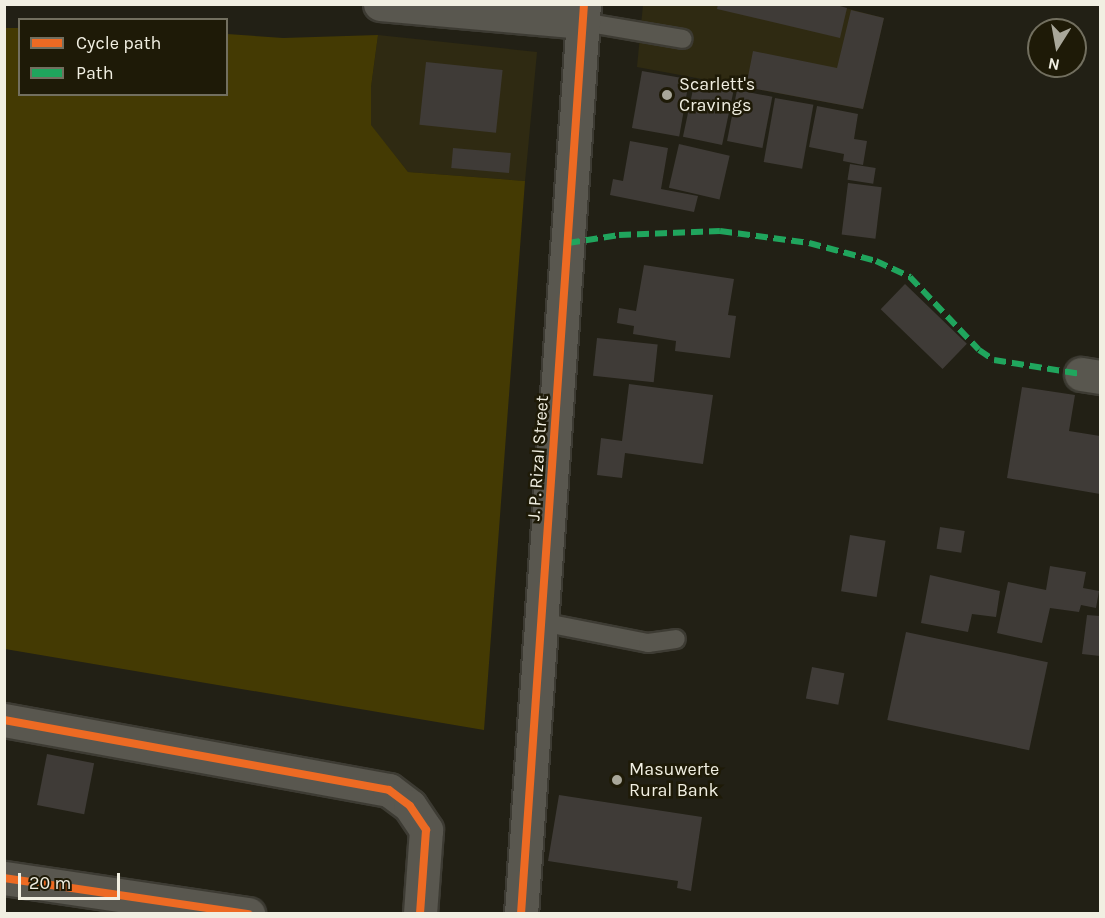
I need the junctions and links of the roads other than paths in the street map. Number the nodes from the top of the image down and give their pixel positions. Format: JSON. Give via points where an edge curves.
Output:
{"nodes":[{"id":1,"x":380,"y":4,"type":"edge"},
{"id":2,"x":583,"y":13,"type":"edge"},
{"id":3,"x":683,"y":39,"type":"dead end"},
{"id":4,"x":541,"y":622,"type":"junction"},
{"id":5,"x":676,"y":639,"type":"dead end"},
{"id":6,"x":4,"y":720,"type":"edge"},
{"id":7,"x":4,"y":878,"type":"edge"},
{"id":8,"x":248,"y":914,"type":"edge"},
{"id":9,"x":420,"y":914,"type":"edge"},
{"id":10,"x":521,"y":914,"type":"edge"}],
"edges":[{"from":1,"to":2,"type":"street"},
{"from":2,"to":3,"type":"lane"},
{"from":2,"to":4,"type":"street","name":"J. P. Rizal Street"},
{"from":4,"to":5,"type":"lane","via":[[648,643]]},
{"from":4,"to":10,"type":"street","name":"J. P. Rizal Street"},
{"from":6,"to":9,"type":"street","via":[[389,790],[410,806],[426,830]]},
{"from":7,"to":8,"type":"street"}]}
